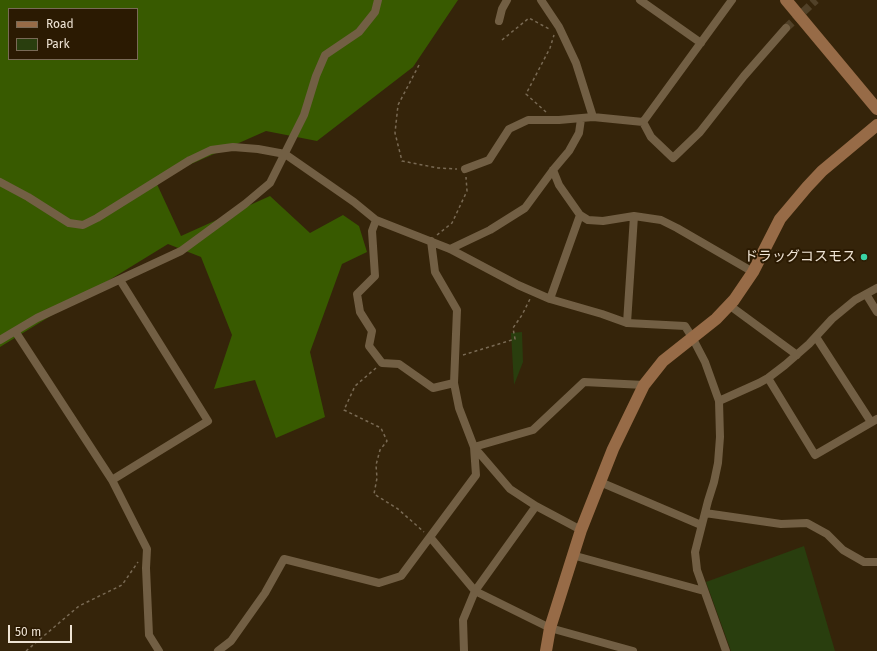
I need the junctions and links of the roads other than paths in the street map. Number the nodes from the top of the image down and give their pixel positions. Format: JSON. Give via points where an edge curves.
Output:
{"nodes":[{"id":1,"x":378,"y":0,"type":"edge"},
{"id":2,"x":507,"y":0,"type":"edge"},
{"id":3,"x":541,"y":0,"type":"edge"},
{"id":4,"x":640,"y":0,"type":"edge"},
{"id":5,"x":732,"y":0,"type":"edge"},
{"id":6,"x":786,"y":0,"type":"edge"},
{"id":7,"x":499,"y":21,"type":"dead end"},
{"id":8,"x":786,"y":28,"type":"tunnel mouth"},
{"id":9,"x":701,"y":43,"type":"junction"},
{"id":10,"x":877,"y":109,"type":"edge"},
{"id":11,"x":593,"y":117,"type":"junction"},
{"id":12,"x":581,"y":119,"type":"junction"},
{"id":13,"x":643,"y":122,"type":"junction"},
{"id":14,"x":877,"y":125,"type":"edge"},
{"id":15,"x":285,"y":154,"type":"junction"},
{"id":16,"x":465,"y":169,"type":"road end"},
{"id":17,"x":553,"y":170,"type":"junction"},
{"id":18,"x":0,"y":182,"type":"edge"},
{"id":19,"x":580,"y":215,"type":"junction"},
{"id":20,"x":634,"y":216,"type":"junction"},
{"id":21,"x":376,"y":220,"type":"junction"},
{"id":22,"x":431,"y":241,"type":"junction"},
{"id":23,"x":450,"y":249,"type":"junction"},
{"id":24,"x":753,"y":272,"type":"junction"},
{"id":25,"x":120,"y":280,"type":"junction"},
{"id":26,"x":877,"y":288,"type":"edge"},
{"id":27,"x":866,"y":294,"type":"junction"},
{"id":28,"x":550,"y":299,"type":"junction"},
{"id":29,"x":729,"y":305,"type":"junction"},
{"id":30,"x":877,"y":312,"type":"edge"},
{"id":31,"x":627,"y":323,"type":"junction"},
{"id":32,"x":15,"y":331,"type":"junction"},
{"id":33,"x":692,"y":337,"type":"junction"},
{"id":34,"x":816,"y":337,"type":"junction"},
{"id":35,"x":0,"y":340,"type":"edge"},
{"id":36,"x":796,"y":355,"type":"junction"},
{"id":37,"x":768,"y":378,"type":"junction"},
{"id":38,"x":454,"y":382,"type":"junction"},
{"id":39,"x":644,"y":385,"type":"junction"},
{"id":40,"x":719,"y":401,"type":"junction"},
{"id":41,"x":874,"y":421,"type":"edge"},
{"id":42,"x":474,"y":447,"type":"junction"},
{"id":43,"x":112,"y":480,"type":"junction"},
{"id":44,"x":600,"y":482,"type":"junction"},
{"id":45,"x":536,"y":506,"type":"junction"},
{"id":46,"x":705,"y":514,"type":"junction"},
{"id":47,"x":702,"y":525,"type":"junction"},
{"id":48,"x":581,"y":530,"type":"junction"},
{"id":49,"x":430,"y":537,"type":"junction"},
{"id":50,"x":572,"y":555,"type":"junction"},
{"id":51,"x":877,"y":562,"type":"edge"},
{"id":52,"x":475,"y":591,"type":"junction"},
{"id":53,"x":704,"y":591,"type":"junction"},
{"id":54,"x":550,"y":628,"type":"junction"},
{"id":55,"x":159,"y":651,"type":"edge"},
{"id":56,"x":218,"y":651,"type":"edge"},
{"id":57,"x":464,"y":651,"type":"edge"},
{"id":58,"x":546,"y":651,"type":"edge"},
{"id":59,"x":633,"y":651,"type":"edge"},
{"id":60,"x":726,"y":651,"type":"edge"}],
"edges":[{"from":1,"to":15,"type":"street","via":[[375,12],[359,32],[325,55],[304,115]]},
{"from":2,"to":7,"type":"street"},
{"from":3,"to":11,"type":"street","via":[[559,27],[576,63]]},
{"from":4,"to":9,"type":"street"},
{"from":5,"to":9,"type":"street"},
{"from":6,"to":10,"type":"street"},
{"from":8,"to":13,"type":"street","via":[[700,132],[673,158],[651,137]]},
{"from":9,"to":13,"type":"street"},
{"from":11,"to":12,"type":"street"},
{"from":11,"to":13,"type":"street"},
{"from":12,"to":16,"type":"street","via":[[528,120],[510,129],[489,160]]},
{"from":12,"to":17,"type":"street","via":[[579,133]]},
{"from":14,"to":24,"type":"street","via":[[822,171],[780,219]]},
{"from":15,"to":18,"type":"street","via":[[233,147],[211,150],[83,225],[69,223]]},
{"from":15,"to":21,"type":"street"},
{"from":15,"to":25,"type":"street","via":[[270,182],[245,204],[181,251]]},
{"from":17,"to":19,"type":"street","via":[[559,185]]},
{"from":17,"to":23,"type":"street","via":[[525,208],[490,230]]},
{"from":19,"to":20,"type":"street","via":[[588,220],[603,221]]},
{"from":19,"to":28,"type":"street"},
{"from":20,"to":24,"type":"street","via":[[661,220]]},
{"from":20,"to":31,"type":"street"},
{"from":21,"to":22,"type":"street"},
{"from":21,"to":38,"type":"street","via":[[372,231],[375,276],[357,294],[360,312],[372,331],[369,346],[382,363],[399,364],[433,388]]},
{"from":22,"to":23,"type":"street"},
{"from":22,"to":38,"type":"street","via":[[435,272],[458,310]]},
{"from":23,"to":28,"type":"street"},
{"from":24,"to":29,"type":"street"},
{"from":25,"to":32,"type":"street","via":[[72,300]]},
{"from":25,"to":43,"type":"street","via":[[208,421]]},
{"from":26,"to":27,"type":"street"},
{"from":27,"to":30,"type":"street"},
{"from":27,"to":34,"type":"street","via":[[832,319]]},
{"from":28,"to":31,"type":"street"},
{"from":29,"to":33,"type":"street","via":[[716,319]]},
{"from":29,"to":36,"type":"street"},
{"from":31,"to":33,"type":"street","via":[[685,326]]},
{"from":32,"to":35,"type":"street"},
{"from":32,"to":43,"type":"street"},
{"from":33,"to":39,"type":"street","via":[[663,361]]},
{"from":33,"to":40,"type":"street","via":[[705,362]]},
{"from":34,"to":36,"type":"street"},
{"from":34,"to":41,"type":"street"},
{"from":36,"to":37,"type":"street"},
{"from":37,"to":40,"type":"street"},
{"from":37,"to":41,"type":"street","via":[[815,455]]},
{"from":38,"to":42,"type":"street","via":[[459,408]]},
{"from":39,"to":42,"type":"street","via":[[584,382],[533,430]]},
{"from":39,"to":44,"type":"street"},
{"from":40,"to":46,"type":"street","via":[[718,463]]},
{"from":42,"to":45,"type":"street","via":[[510,488]]},
{"from":42,"to":49,"type":"street","via":[[476,475]]},
{"from":43,"to":55,"type":"street","via":[[147,549],[149,635]]},
{"from":44,"to":47,"type":"street"},
{"from":44,"to":48,"type":"street"},
{"from":45,"to":48,"type":"street"},
{"from":45,"to":52,"type":"street"},
{"from":46,"to":47,"type":"street"},
{"from":46,"to":51,"type":"street","via":[[781,524],[808,523],[827,534],[843,550],[864,562]]},
{"from":47,"to":53,"type":"street","via":[[695,552],[696,570]]},
{"from":48,"to":50,"type":"street"},
{"from":49,"to":52,"type":"street"},
{"from":49,"to":56,"type":"street","via":[[401,576],[378,583],[284,558],[265,593],[231,641]]},
{"from":50,"to":53,"type":"street"},
{"from":50,"to":54,"type":"street"},
{"from":52,"to":54,"type":"street"},
{"from":52,"to":57,"type":"street","via":[[463,620]]},
{"from":53,"to":60,"type":"street"},
{"from":54,"to":58,"type":"street"},
{"from":54,"to":59,"type":"street"}]}
